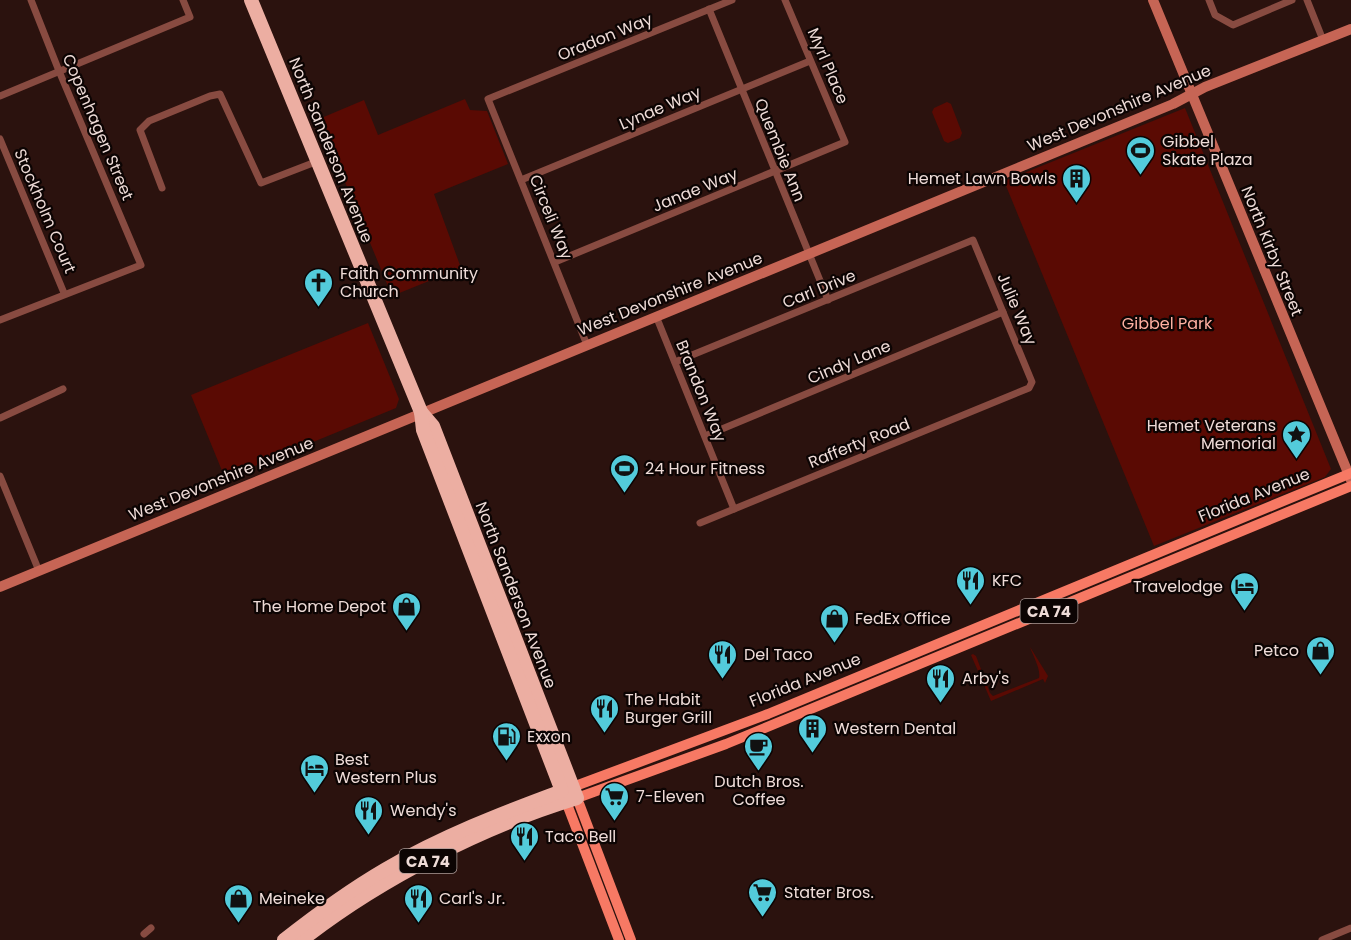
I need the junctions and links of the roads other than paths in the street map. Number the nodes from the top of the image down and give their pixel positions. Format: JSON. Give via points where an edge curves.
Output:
{"nodes":[{"id":1,"x":31,"y":0,"type":"edge"},
{"id":2,"x":183,"y":0,"type":"edge"},
{"id":3,"x":251,"y":0,"type":"edge"},
{"id":4,"x":732,"y":0,"type":"edge"},
{"id":5,"x":785,"y":0,"type":"edge"},
{"id":6,"x":1153,"y":0,"type":"edge"},
{"id":7,"x":1209,"y":0,"type":"edge"},
{"id":8,"x":1292,"y":0,"type":"edge"},
{"id":9,"x":1307,"y":0,"type":"edge"},
{"id":10,"x":709,"y":9,"type":"junction"},
{"id":11,"x":1351,"y":28,"type":"edge"},
{"id":12,"x":1323,"y":40,"type":"junction"},
{"id":13,"x":810,"y":61,"type":"junction"},
{"id":14,"x":59,"y":71,"type":"junction"},
{"id":15,"x":741,"y":89,"type":"junction"},
{"id":16,"x":1191,"y":94,"type":"junction"},
{"id":17,"x":0,"y":96,"type":"edge"},
{"id":18,"x":488,"y":99,"type":"joint"},
{"id":19,"x":0,"y":139,"type":"edge"},
{"id":20,"x":845,"y":142,"type":"joint"},
{"id":21,"x":318,"y":161,"type":"junction"},
{"id":22,"x":774,"y":172,"type":"junction"},
{"id":23,"x":521,"y":180,"type":"junction"},
{"id":24,"x":162,"y":188,"type":"dead end"},
{"id":25,"x":973,"y":240,"type":"joint"},
{"id":26,"x":809,"y":254,"type":"junction"},
{"id":27,"x":555,"y":262,"type":"junction"},
{"id":28,"x":64,"y":293,"type":"junction"},
{"id":29,"x":828,"y":300,"type":"junction"},
{"id":30,"x":1003,"y":312,"type":"junction"},
{"id":31,"x":656,"y":316,"type":"junction"},
{"id":32,"x":0,"y":320,"type":"edge"},
{"id":33,"x":587,"y":345,"type":"junction"},
{"id":34,"x":675,"y":362,"type":"junction"},
{"id":35,"x":1029,"y":388,"type":"joint"},
{"id":36,"x":63,"y":389,"type":"dead end"},
{"id":37,"x":421,"y":412,"type":"junction"},
{"id":38,"x":0,"y":418,"type":"edge"},
{"id":39,"x":705,"y":436,"type":"junction"},
{"id":40,"x":0,"y":476,"type":"edge"},
{"id":41,"x":1350,"y":476,"type":"edge"},
{"id":42,"x":1351,"y":486,"type":"edge"},
{"id":43,"x":734,"y":509,"type":"junction"},
{"id":44,"x":700,"y":523,"type":"dead end"},
{"id":45,"x":1146,"y":557,"type":"junction"},
{"id":46,"x":39,"y":571,"type":"junction"},
{"id":47,"x":1085,"y":583,"type":"junction"},
{"id":48,"x":1112,"y":585,"type":"junction"},
{"id":49,"x":0,"y":587,"type":"edge"},
{"id":50,"x":1039,"y":615,"type":"junction"},
{"id":51,"x":510,"y":659,"type":"junction"},
{"id":52,"x":533,"y":683,"type":"junction"},
{"id":53,"x":539,"y":699,"type":"junction"},
{"id":54,"x":570,"y":794,"type":"junction"},
{"id":55,"x":366,"y":881,"type":"junction"},
{"id":56,"x":602,"y":895,"type":"junction"},
{"id":57,"x":151,"y":928,"type":"dead end"},
{"id":58,"x":1351,"y":928,"type":"edge"},
{"id":59,"x":144,"y":934,"type":"dead end"},
{"id":60,"x":284,"y":940,"type":"edge"},
{"id":61,"x":300,"y":940,"type":"edge"},
{"id":62,"x":619,"y":940,"type":"edge"},
{"id":63,"x":624,"y":940,"type":"edge"},
{"id":64,"x":631,"y":940,"type":"edge"},
{"id":65,"x":1322,"y":940,"type":"edge"}],
"edges":[{"from":1,"to":14,"type":"street","name":"Copenhagen Street"},
{"from":2,"to":14,"type":"street","via":[[190,17]]},
{"from":3,"to":21,"type":"highway","name":"North Sanderson Avenue"},
{"from":4,"to":10,"type":"street","name":"Oradon Way"},
{"from":5,"to":13,"type":"street","name":"Myrl Place"},
{"from":6,"to":16,"type":"street","name":"North Kirby Street"},
{"from":7,"to":8,"type":"street","via":[[1215,15],[1233,25]]},
{"from":9,"to":12,"type":"street"},
{"from":10,"to":15,"type":"street","name":"Quembie Ann"},
{"from":10,"to":18,"type":"street","name":"Oradon Way"},
{"from":11,"to":12,"type":"street","name":"West Devonshire Avenue"},
{"from":12,"to":16,"type":"street","name":"West Devonshire Avenue"},
{"from":13,"to":15,"type":"street","name":"Lynae Way"},
{"from":13,"to":20,"type":"street","name":"Myrl Place"},
{"from":14,"to":17,"type":"street"},
{"from":14,"to":28,"type":"street","name":"Copenhagen Street","via":[[141,265]]},
{"from":15,"to":22,"type":"street","name":"Quembie Ann"},
{"from":15,"to":23,"type":"street","name":"Lynae Way"},
{"from":16,"to":26,"type":"street","name":"West Devonshire Avenue","via":[[1173,105]]},
{"from":16,"to":41,"type":"street","name":"North Kirby Street"},
{"from":18,"to":23,"type":"street","name":"Circeli Way"},
{"from":19,"to":28,"type":"street","name":"Stockholm Court"},
{"from":20,"to":22,"type":"street","name":"Janae Way"},
{"from":21,"to":24,"type":"street","via":[[261,183],[220,94],[149,121],[140,130]]},
{"from":21,"to":37,"type":"highway","name":"North Sanderson Avenue"},
{"from":22,"to":26,"type":"street","name":"Quembie Ann"},
{"from":22,"to":27,"type":"street","name":"Janae Way"},
{"from":23,"to":27,"type":"street","name":"Circeli Way"},
{"from":25,"to":29,"type":"street","name":"Carl Drive"},
{"from":25,"to":30,"type":"street","name":"Julie Way"},
{"from":26,"to":29,"type":"street","name":"Quembie Ann"},
{"from":26,"to":31,"type":"street","name":"West Devonshire Avenue"},
{"from":27,"to":33,"type":"street","name":"Circeli Way"},
{"from":28,"to":32,"type":"street"},
{"from":29,"to":34,"type":"street","name":"Carl Drive"},
{"from":30,"to":35,"type":"street","name":"Julie Way","via":[[1032,382]]},
{"from":30,"to":39,"type":"street","name":"Cindy Lane"},
{"from":31,"to":33,"type":"street","name":"West Devonshire Avenue"},
{"from":31,"to":34,"type":"street","name":"Brandon Way"},
{"from":33,"to":37,"type":"street","name":"West Devonshire Avenue"},
{"from":34,"to":39,"type":"street","name":"Brandon Way"},
{"from":35,"to":43,"type":"street","name":"Rafferty Road"},
{"from":36,"to":38,"type":"street"},
{"from":37,"to":46,"type":"street","name":"West Devonshire Avenue"},
{"from":37,"to":51,"type":"highway","name":"North Sanderson Avenue","via":[[423,430]]},
{"from":37,"to":52,"type":"highway","name":"North Sanderson Avenue","via":[[432,426]]},
{"from":39,"to":43,"type":"street","name":"Brandon Way"},
{"from":40,"to":46,"type":"street"},
{"from":41,"to":45,"type":"main road","name":"Florida Avenue"},
{"from":42,"to":48,"type":"main road","name":"Florida Avenue","number":"CA 74"},
{"from":43,"to":44,"type":"street","name":"Rafferty Road"},
{"from":45,"to":47,"type":"main road","name":"Florida Avenue"},
{"from":45,"to":48,"type":"main road","via":[[1138,569],[1116,578]]},
{"from":46,"to":49,"type":"street","name":"West Devonshire Avenue"},
{"from":47,"to":50,"type":"main road","via":[[1086,590],[1048,606]]},
{"from":47,"to":54,"type":"main road","name":"Florida Avenue"},
{"from":48,"to":50,"type":"main road","name":"Florida Avenue","number":"CA 74"},
{"from":50,"to":54,"type":"main road","name":"Florida Avenue","number":"CA 74","via":[[726,744]]},
{"from":51,"to":52,"type":"highway","via":[[513,654],[516,656]]},
{"from":51,"to":53,"type":"highway","via":[[532,698]]},
{"from":51,"to":54,"type":"highway","name":"North Sanderson Avenue"},
{"from":52,"to":53,"type":"highway","name":"North Sanderson Avenue"},
{"from":53,"to":54,"type":"highway","name":"North Sanderson Avenue"},
{"from":54,"to":55,"type":"highway","name":"Florida Avenue","via":[[482,821]]},
{"from":54,"to":56,"type":"main road"},
{"from":54,"to":61,"type":"highway","name":"Florida Avenue","number":"CA 74","via":[[410,871]]},
{"from":54,"to":64,"type":"main road"},
{"from":55,"to":60,"type":"highway","name":"Florida Avenue"},
{"from":55,"to":61,"type":"highway","via":[[368,888],[304,932]]},
{"from":56,"to":62,"type":"main road"},
{"from":56,"to":63,"type":"main road"},
{"from":57,"to":59,"type":"street"},
{"from":58,"to":65,"type":"street"}]}
